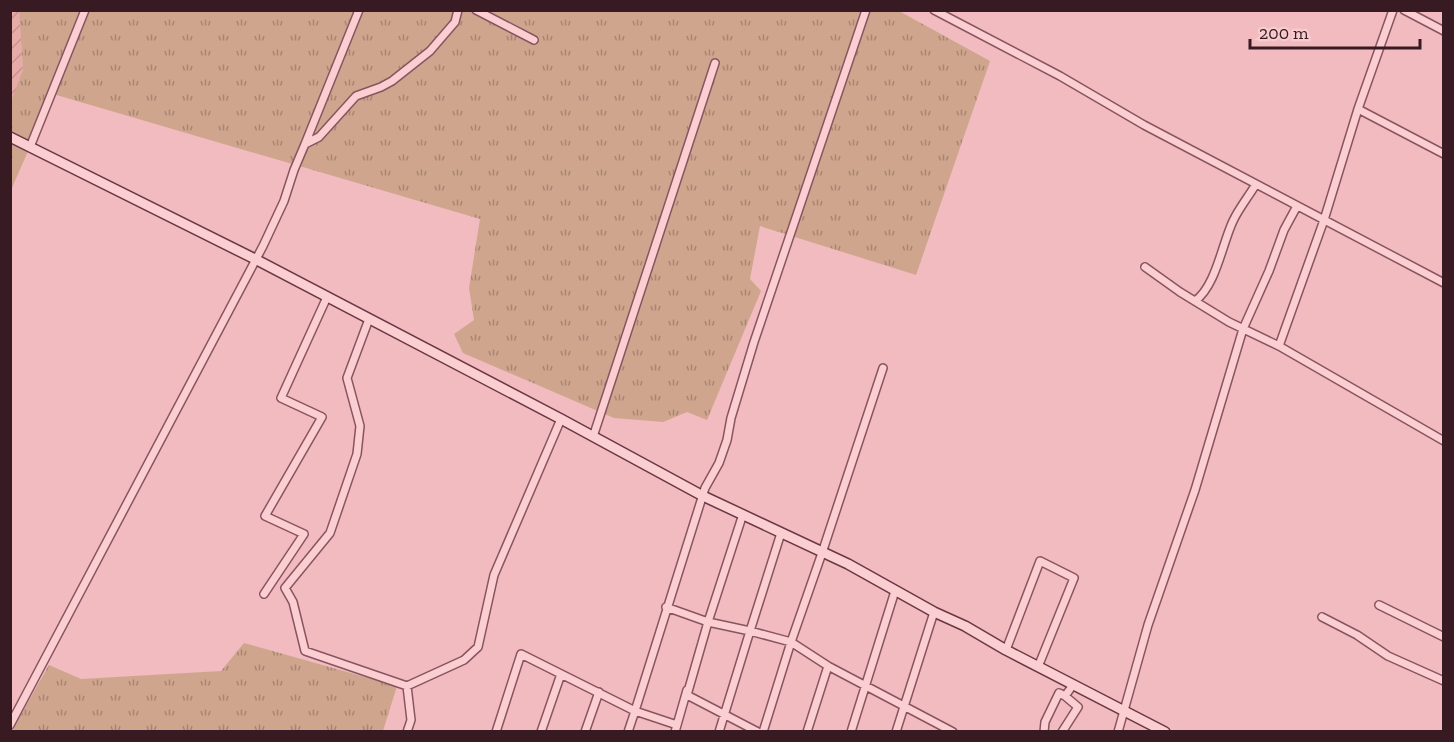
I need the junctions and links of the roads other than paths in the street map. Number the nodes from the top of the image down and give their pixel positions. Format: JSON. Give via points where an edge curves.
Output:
{"nodes":[{"id":1,"x":85,"y":10,"type":"edge"},
{"id":2,"x":359,"y":10,"type":"edge"},
{"id":3,"x":458,"y":10,"type":"edge"},
{"id":4,"x":476,"y":10,"type":"edge"},
{"id":5,"x":866,"y":10,"type":"edge"},
{"id":6,"x":934,"y":10,"type":"edge"},
{"id":7,"x":953,"y":10,"type":"edge"},
{"id":8,"x":1393,"y":10,"type":"edge"},
{"id":9,"x":1404,"y":10,"type":"edge"},
{"id":10,"x":950,"y":19,"type":"junction"},
{"id":11,"x":1443,"y":31,"type":"edge"},
{"id":12,"x":534,"y":40,"type":"dead end"},
{"id":13,"x":715,"y":63,"type":"dead end"},
{"id":14,"x":1358,"y":109,"type":"junction"},
{"id":15,"x":10,"y":136,"type":"edge"},
{"id":16,"x":305,"y":144,"type":"junction"},
{"id":17,"x":30,"y":147,"type":"junction"},
{"id":18,"x":1443,"y":154,"type":"edge"},
{"id":19,"x":1256,"y":184,"type":"junction"},
{"id":20,"x":1297,"y":206,"type":"junction"},
{"id":21,"x":1324,"y":220,"type":"junction"},
{"id":22,"x":255,"y":259,"type":"junction"},
{"id":23,"x":1145,"y":267,"type":"dead end"},
{"id":24,"x":1443,"y":283,"type":"edge"},
{"id":25,"x":327,"y":297,"type":"junction"},
{"id":26,"x":1195,"y":301,"type":"junction"},
{"id":27,"x":369,"y":319,"type":"junction"},
{"id":28,"x":1243,"y":329,"type":"junction"},
{"id":29,"x":1279,"y":346,"type":"junction"},
{"id":30,"x":883,"y":368,"type":"dead end"},
{"id":31,"x":561,"y":419,"type":"junction"},
{"id":32,"x":593,"y":437,"type":"junction"},
{"id":33,"x":1443,"y":441,"type":"edge"},
{"id":34,"x":703,"y":496,"type":"junction"},
{"id":35,"x":743,"y":514,"type":"junction"},
{"id":36,"x":781,"y":533,"type":"junction"},
{"id":37,"x":822,"y":553,"type":"junction"},
{"id":38,"x":896,"y":591,"type":"junction"},
{"id":39,"x":264,"y":594,"type":"dead end"},
{"id":40,"x":1379,"y":605,"type":"dead end"},
{"id":41,"x":666,"y":608,"type":"junction"},
{"id":42,"x":934,"y":612,"type":"junction"},
{"id":43,"x":1322,"y":617,"type":"dead end"},
{"id":44,"x":708,"y":622,"type":"junction"},
{"id":45,"x":750,"y":631,"type":"junction"},
{"id":46,"x":1443,"y":637,"type":"edge"},
{"id":47,"x":791,"y":642,"type":"junction"},
{"id":48,"x":1006,"y":650,"type":"junction"},
{"id":49,"x":828,"y":666,"type":"junction"},
{"id":50,"x":1038,"y":667,"type":"junction"},
{"id":51,"x":561,"y":674,"type":"junction"},
{"id":52,"x":1443,"y":681,"type":"edge"},
{"id":53,"x":1073,"y":685,"type":"junction"},
{"id":54,"x":407,"y":686,"type":"junction"},
{"id":55,"x":864,"y":687,"type":"junction"},
{"id":56,"x":599,"y":692,"type":"junction"},
{"id":57,"x":1065,"y":696,"type":"junction"},
{"id":58,"x":905,"y":706,"type":"junction"},
{"id":59,"x":635,"y":711,"type":"junction"},
{"id":60,"x":1125,"y":711,"type":"junction"},
{"id":61,"x":724,"y":714,"type":"junction"},
{"id":62,"x":10,"y":725,"type":"edge"},
{"id":63,"x":676,"y":728,"type":"edge"},
{"id":64,"x":407,"y":732,"type":"edge"},
{"id":65,"x":496,"y":732,"type":"edge"},
{"id":66,"x":541,"y":732,"type":"edge"},
{"id":67,"x":585,"y":732,"type":"edge"},
{"id":68,"x":628,"y":732,"type":"edge"},
{"id":69,"x":719,"y":732,"type":"edge"},
{"id":70,"x":758,"y":732,"type":"edge"},
{"id":71,"x":763,"y":732,"type":"edge"},
{"id":72,"x":807,"y":732,"type":"edge"},
{"id":73,"x":851,"y":732,"type":"edge"},
{"id":74,"x":896,"y":732,"type":"edge"},
{"id":75,"x":953,"y":732,"type":"edge"},
{"id":76,"x":1044,"y":732,"type":"edge"},
{"id":77,"x":1062,"y":732,"type":"edge"},
{"id":78,"x":1118,"y":732,"type":"edge"},
{"id":79,"x":1165,"y":732,"type":"edge"}],
"edges":[{"from":1,"to":17,"type":"street"},
{"from":2,"to":16,"type":"street"},
{"from":3,"to":16,"type":"street","via":[[455,22],[430,51],[392,81],[356,96],[319,137]]},
{"from":4,"to":12,"type":"street"},
{"from":5,"to":34,"type":"street","via":[[754,342],[727,440]]},
{"from":6,"to":10,"type":"street"},
{"from":7,"to":10,"type":"street"},
{"from":8,"to":14,"type":"street"},
{"from":9,"to":11,"type":"street"},
{"from":10,"to":19,"type":"street"},
{"from":13,"to":32,"type":"street"},
{"from":14,"to":18,"type":"street"},
{"from":14,"to":21,"type":"street"},
{"from":15,"to":17,"type":"street"},
{"from":16,"to":22,"type":"street","via":[[284,201]]},
{"from":17,"to":22,"type":"street"},
{"from":19,"to":20,"type":"street"},
{"from":19,"to":26,"type":"street","via":[[1233,220],[1203,296]]},
{"from":20,"to":21,"type":"street"},
{"from":20,"to":28,"type":"street"},
{"from":21,"to":24,"type":"street"},
{"from":21,"to":29,"type":"street"},
{"from":22,"to":25,"type":"street"},
{"from":22,"to":62,"type":"street"},
{"from":23,"to":26,"type":"street"},
{"from":25,"to":27,"type":"street"},
{"from":25,"to":39,"type":"street","via":[[281,398],[322,417],[265,516],[304,534]]},
{"from":26,"to":28,"type":"street"},
{"from":27,"to":31,"type":"street"},
{"from":27,"to":54,"type":"street","via":[[347,378],[360,426],[357,454],[330,532],[285,588],[293,602],[305,651]]},
{"from":28,"to":29,"type":"street"},
{"from":28,"to":60,"type":"street","via":[[1195,490],[1148,625]]},
{"from":29,"to":33,"type":"street"},
{"from":30,"to":37,"type":"street"},
{"from":31,"to":32,"type":"street"},
{"from":31,"to":54,"type":"street","via":[[494,575],[478,647],[464,660]]},
{"from":32,"to":34,"type":"street"},
{"from":34,"to":35,"type":"street"},
{"from":34,"to":41,"type":"street"},
{"from":35,"to":36,"type":"street"},
{"from":35,"to":44,"type":"street"},
{"from":36,"to":37,"type":"street"},
{"from":36,"to":45,"type":"street"},
{"from":37,"to":38,"type":"street"},
{"from":37,"to":47,"type":"street"},
{"from":38,"to":42,"type":"street"},
{"from":38,"to":55,"type":"street"},
{"from":40,"to":46,"type":"street"},
{"from":41,"to":44,"type":"street"},
{"from":41,"to":59,"type":"street"},
{"from":42,"to":48,"type":"street"},
{"from":42,"to":58,"type":"street"},
{"from":43,"to":52,"type":"street","via":[[1388,656]]},
{"from":44,"to":45,"type":"street"},
{"from":44,"to":61,"type":"street","via":[[687,695]]},
{"from":44,"to":63,"type":"street"},
{"from":45,"to":47,"type":"street"},
{"from":45,"to":61,"type":"street"},
{"from":47,"to":49,"type":"street"},
{"from":47,"to":71,"type":"street"},
{"from":48,"to":50,"type":"street"},
{"from":48,"to":50,"type":"street","via":[[1040,561],[1074,578]]},
{"from":49,"to":55,"type":"street"},
{"from":49,"to":72,"type":"street"},
{"from":50,"to":53,"type":"street"},
{"from":51,"to":56,"type":"street"},
{"from":51,"to":65,"type":"street","via":[[521,654]]},
{"from":51,"to":66,"type":"street"},
{"from":53,"to":57,"type":"street"},
{"from":53,"to":60,"type":"street"},
{"from":54,"to":64,"type":"street","via":[[411,720]]},
{"from":55,"to":58,"type":"street"},
{"from":55,"to":73,"type":"street"},
{"from":56,"to":59,"type":"street"},
{"from":56,"to":67,"type":"street"},
{"from":57,"to":76,"type":"street","via":[[1059,693],[1054,700]]},
{"from":57,"to":77,"type":"street","via":[[1078,707]]},
{"from":58,"to":74,"type":"street"},
{"from":58,"to":75,"type":"street"},
{"from":59,"to":63,"type":"street"},
{"from":59,"to":68,"type":"street"},
{"from":60,"to":78,"type":"street"},
{"from":60,"to":79,"type":"street"},
{"from":61,"to":69,"type":"street"},
{"from":61,"to":70,"type":"street"}]}
